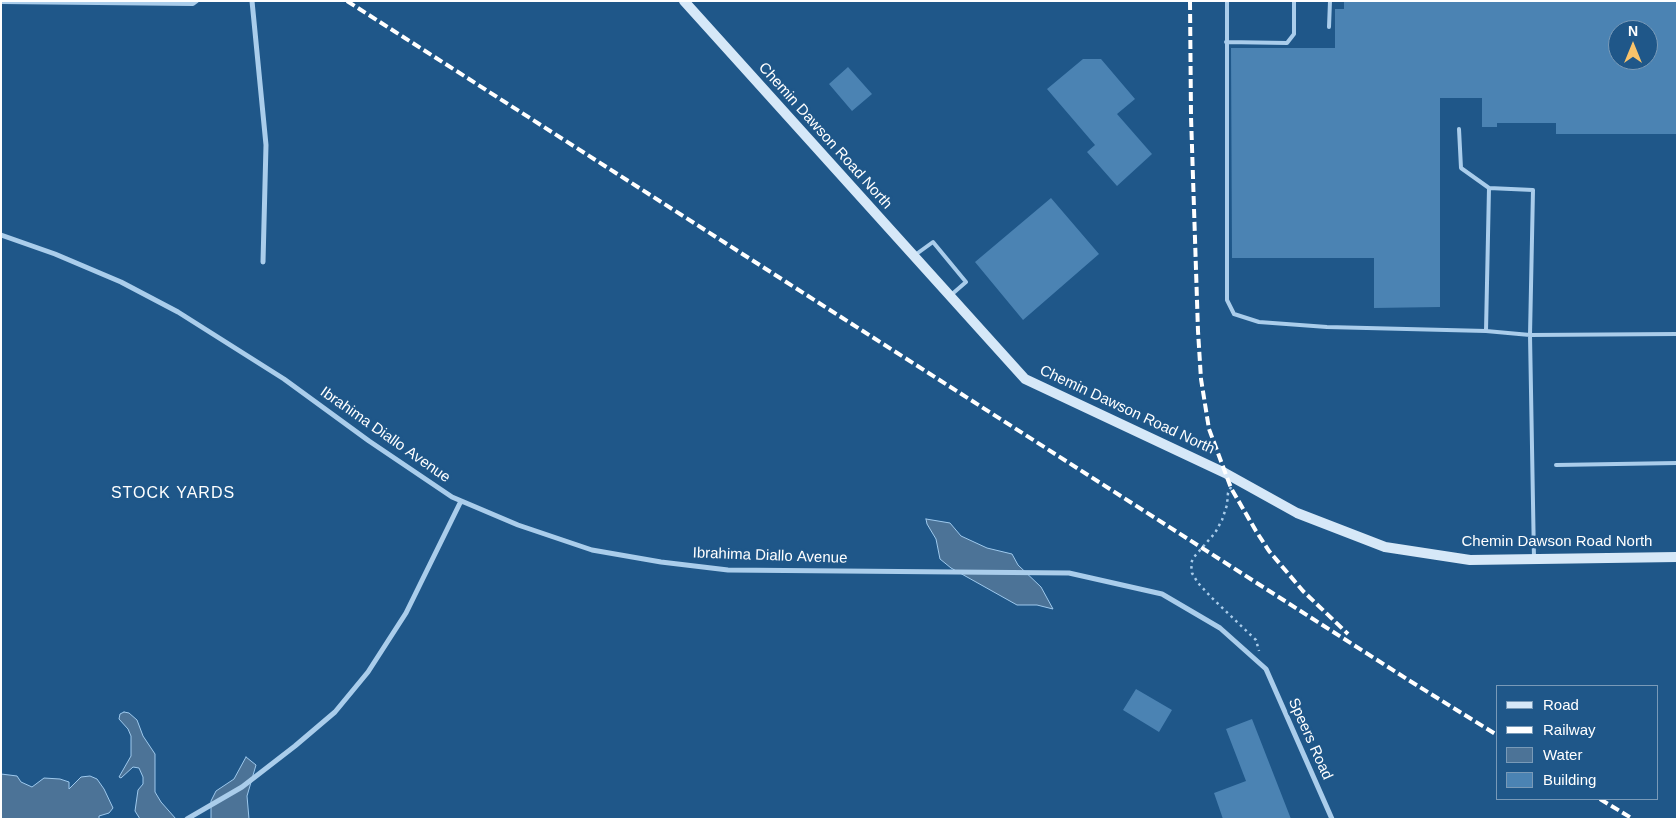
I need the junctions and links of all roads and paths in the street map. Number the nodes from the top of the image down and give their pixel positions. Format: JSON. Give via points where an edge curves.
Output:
{"nodes":[{"id":1,"x":198,"y":1,"type":"edge"},
{"id":2,"x":252,"y":1,"type":"edge"},
{"id":3,"x":684,"y":1,"type":"edge"},
{"id":4,"x":1227,"y":1,"type":"edge"},
{"id":5,"x":1294,"y":1,"type":"edge"},
{"id":6,"x":1330,"y":1,"type":"edge"},
{"id":7,"x":1,"y":2,"type":"edge"},
{"id":8,"x":1329,"y":27,"type":"dead end"},
{"id":9,"x":1226,"y":42,"type":"junction"},
{"id":10,"x":1459,"y":129,"type":"dead end"},
{"id":11,"x":1489,"y":188,"type":"junction"},
{"id":12,"x":1,"y":236,"type":"edge"},
{"id":13,"x":913,"y":256,"type":"junction"},
{"id":14,"x":263,"y":262,"type":"dead end"},
{"id":15,"x":950,"y":296,"type":"junction"},
{"id":16,"x":1486,"y":331,"type":"junction"},
{"id":17,"x":1677,"y":334,"type":"edge"},
{"id":18,"x":1530,"y":335,"type":"junction"},
{"id":19,"x":1677,"y":463,"type":"edge"},
{"id":20,"x":1556,"y":465,"type":"dead end"},
{"id":21,"x":1236,"y":479,"type":"junction"},
{"id":22,"x":461,"y":500,"type":"junction"},
{"id":23,"x":1677,"y":557,"type":"edge"},
{"id":24,"x":1534,"y":559,"type":"junction"},
{"id":25,"x":1266,"y":669,"type":"junction"},
{"id":26,"x":187,"y":819,"type":"edge"},
{"id":27,"x":1332,"y":819,"type":"edge"}],
"edges":[{"from":1,"to":7,"type":"lane","via":[[193,4]]},
{"from":2,"to":14,"type":"street","via":[[266,146]]},
{"from":3,"to":13,"type":"street","name":"Chemin Dawson Road North"},
{"from":4,"to":9,"type":"lane"},
{"from":5,"to":9,"type":"lane","via":[[1294,34],[1287,43]]},
{"from":6,"to":8,"type":"lane"},
{"from":9,"to":16,"type":"lane","via":[[1227,300],[1234,314],[1259,322],[1327,327]]},
{"from":10,"to":11,"type":"lane","via":[[1461,168]]},
{"from":11,"to":16,"type":"lane"},
{"from":11,"to":18,"type":"lane","via":[[1533,190]]},
{"from":12,"to":22,"type":"street","name":"Ibrahima Diallo Avenue","via":[[55,254],[178,312],[284,379],[369,441]]},
{"from":13,"to":15,"type":"street","name":"Chemin Dawson Road North"},
{"from":13,"to":15,"type":"lane","via":[[933,242],[966,282]]},
{"from":15,"to":21,"type":"street","name":"Chemin Dawson Road North","via":[[1025,379]]},
{"from":16,"to":18,"type":"lane"},
{"from":17,"to":18,"type":"lane"},
{"from":18,"to":24,"type":"lane"},
{"from":19,"to":20,"type":"lane"},
{"from":21,"to":24,"type":"street","name":"Chemin Dawson Road North","via":[[1297,513],[1385,547],[1470,560]]},
{"from":21,"to":25,"type":"path","via":[[1228,493],[1227,505],[1216,532],[1194,557],[1192,573],[1211,597],[1256,640]]},
{"from":22,"to":25,"type":"street","name":"Ibrahima Diallo Avenue","via":[[518,525],[592,550],[661,562],[728,570],[1069,573],[1162,594],[1220,628]]},
{"from":22,"to":26,"type":"street","via":[[406,613],[368,672],[335,712],[242,787]]},
{"from":23,"to":24,"type":"street","name":"Chemin Dawson Road North"},
{"from":25,"to":27,"type":"street","name":"Speers Road"}]}
